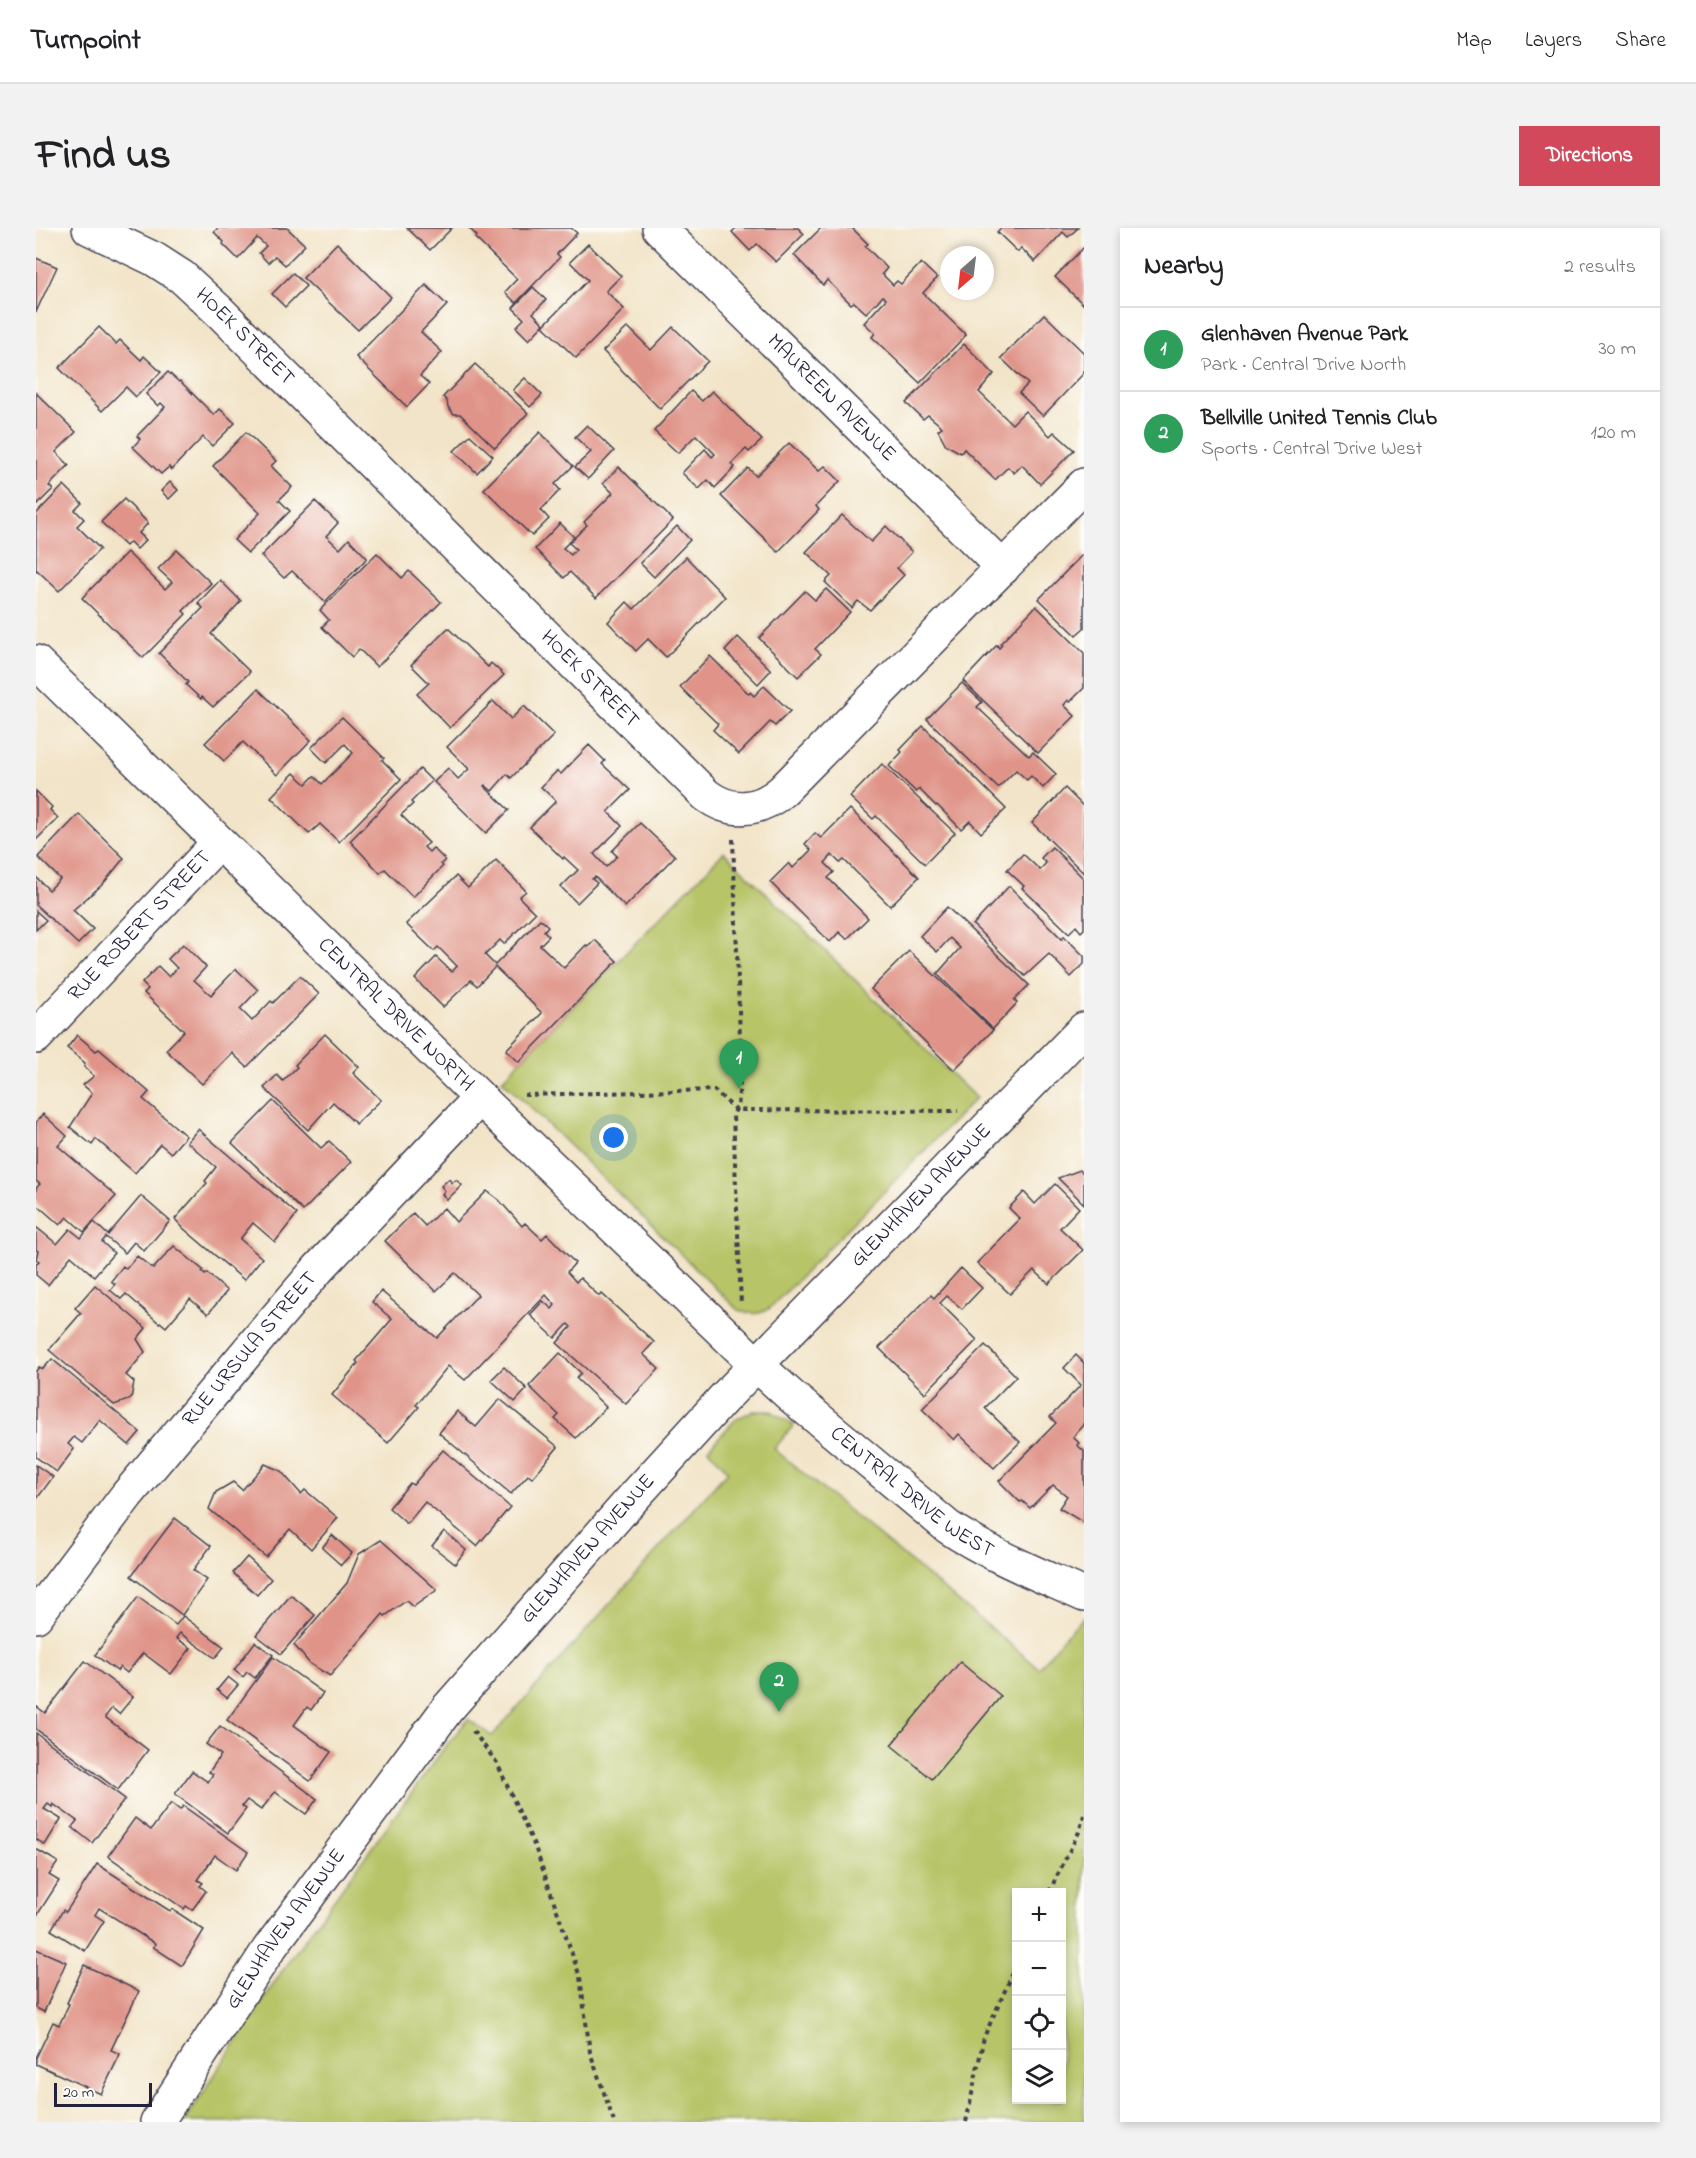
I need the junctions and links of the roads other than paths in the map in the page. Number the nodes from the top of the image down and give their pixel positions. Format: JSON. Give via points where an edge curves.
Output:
{"nodes":[{"id":1,"x":89,"y":228,"type":"edge"},
{"id":2,"x":659,"y":228,"type":"edge"},
{"id":3,"x":1084,"y":485,"type":"edge"},
{"id":4,"x":1003,"y":568,"type":"junction"},
{"id":5,"x":36,"y":662,"type":"edge"},
{"id":6,"x":219,"y":842,"type":"junction"},
{"id":7,"x":1084,"y":1029,"type":"edge"},
{"id":8,"x":36,"y":1037,"type":"edge"},
{"id":9,"x":491,"y":1108,"type":"junction"},
{"id":10,"x":757,"y":1365,"type":"junction"},
{"id":11,"x":1084,"y":1595,"type":"edge"},
{"id":12,"x":36,"y":1616,"type":"edge"},
{"id":13,"x":157,"y":2122,"type":"edge"}],
"edges":[{"from":1,"to":4,"type":"street","name":"HOEK STREET","via":[[182,277],[715,802],[735,808],[759,806],[772,800]]},
{"from":2,"to":4,"type":"street","name":"MAUREEN AVENUE"},
{"from":3,"to":4,"type":"street"},
{"from":5,"to":6,"type":"street","name":"CENTRAL DRIVE NORTH"},
{"from":6,"to":8,"type":"street","name":"RUE ROBERT STREET"},
{"from":6,"to":9,"type":"street","name":"CENTRAL DRIVE NORTH"},
{"from":7,"to":10,"type":"street","name":"GLENHAVEN AVENUE"},
{"from":9,"to":10,"type":"street","name":"CENTRAL DRIVE NORTH"},
{"from":9,"to":12,"type":"street","name":"RUE URSULA STREET","via":[[318,1269],[127,1495]]},
{"from":10,"to":11,"type":"street","name":"CENTRAL DRIVE WEST","via":[[948,1527],[997,1556]]},
{"from":10,"to":13,"type":"street","name":"GLENHAVEN AVENUE","via":[[632,1499],[448,1708],[269,1949]]}]}
